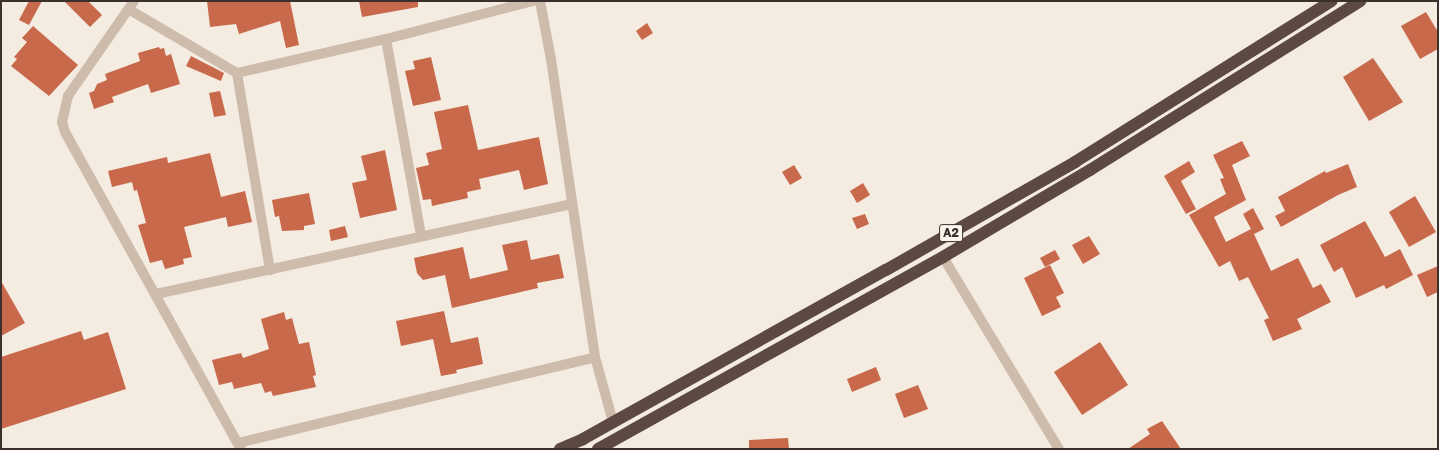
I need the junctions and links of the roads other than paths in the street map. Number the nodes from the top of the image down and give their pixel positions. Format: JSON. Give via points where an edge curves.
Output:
{"nodes":[{"id":1,"x":533,"y":1,"type":"edge"},
{"id":2,"x":540,"y":1,"type":"edge"},
{"id":3,"x":1332,"y":1,"type":"edge"},
{"id":4,"x":1360,"y":1,"type":"edge"},
{"id":5,"x":132,"y":6,"type":"edge"},
{"id":6,"x":386,"y":39,"type":"junction"},
{"id":7,"x":237,"y":73,"type":"junction"},
{"id":8,"x":572,"y":204,"type":"junction"},
{"id":9,"x":421,"y":236,"type":"junction"},
{"id":10,"x":943,"y":257,"type":"junction"},
{"id":11,"x":270,"y":270,"type":"junction"},
{"id":12,"x":156,"y":294,"type":"junction"},
{"id":13,"x":595,"y":357,"type":"junction"},
{"id":14,"x":613,"y":422,"type":"junction"},
{"id":15,"x":240,"y":446,"type":"edge"},
{"id":16,"x":560,"y":449,"type":"edge"},
{"id":17,"x":598,"y":449,"type":"edge"},
{"id":18,"x":1059,"y":449,"type":"edge"}],
"edges":[{"from":1,"to":6,"type":"street"},
{"from":2,"to":8,"type":"street"},
{"from":3,"to":14,"type":"highway","number":"A2","via":[[1075,162]]},
{"from":4,"to":10,"type":"highway","number":"A2","via":[[1090,170]]},
{"from":5,"to":7,"type":"street"},
{"from":5,"to":12,"type":"street","via":[[68,96],[62,122],[65,132]]},
{"from":6,"to":7,"type":"street"},
{"from":6,"to":9,"type":"street"},
{"from":7,"to":11,"type":"street"},
{"from":8,"to":9,"type":"street"},
{"from":8,"to":13,"type":"street"},
{"from":9,"to":11,"type":"street"},
{"from":10,"to":17,"type":"highway","number":"A2"},
{"from":10,"to":18,"type":"street"},
{"from":11,"to":12,"type":"street"},
{"from":12,"to":15,"type":"street"},
{"from":13,"to":14,"type":"street"},
{"from":13,"to":15,"type":"street"},
{"from":14,"to":16,"type":"highway","number":"A2"}]}
